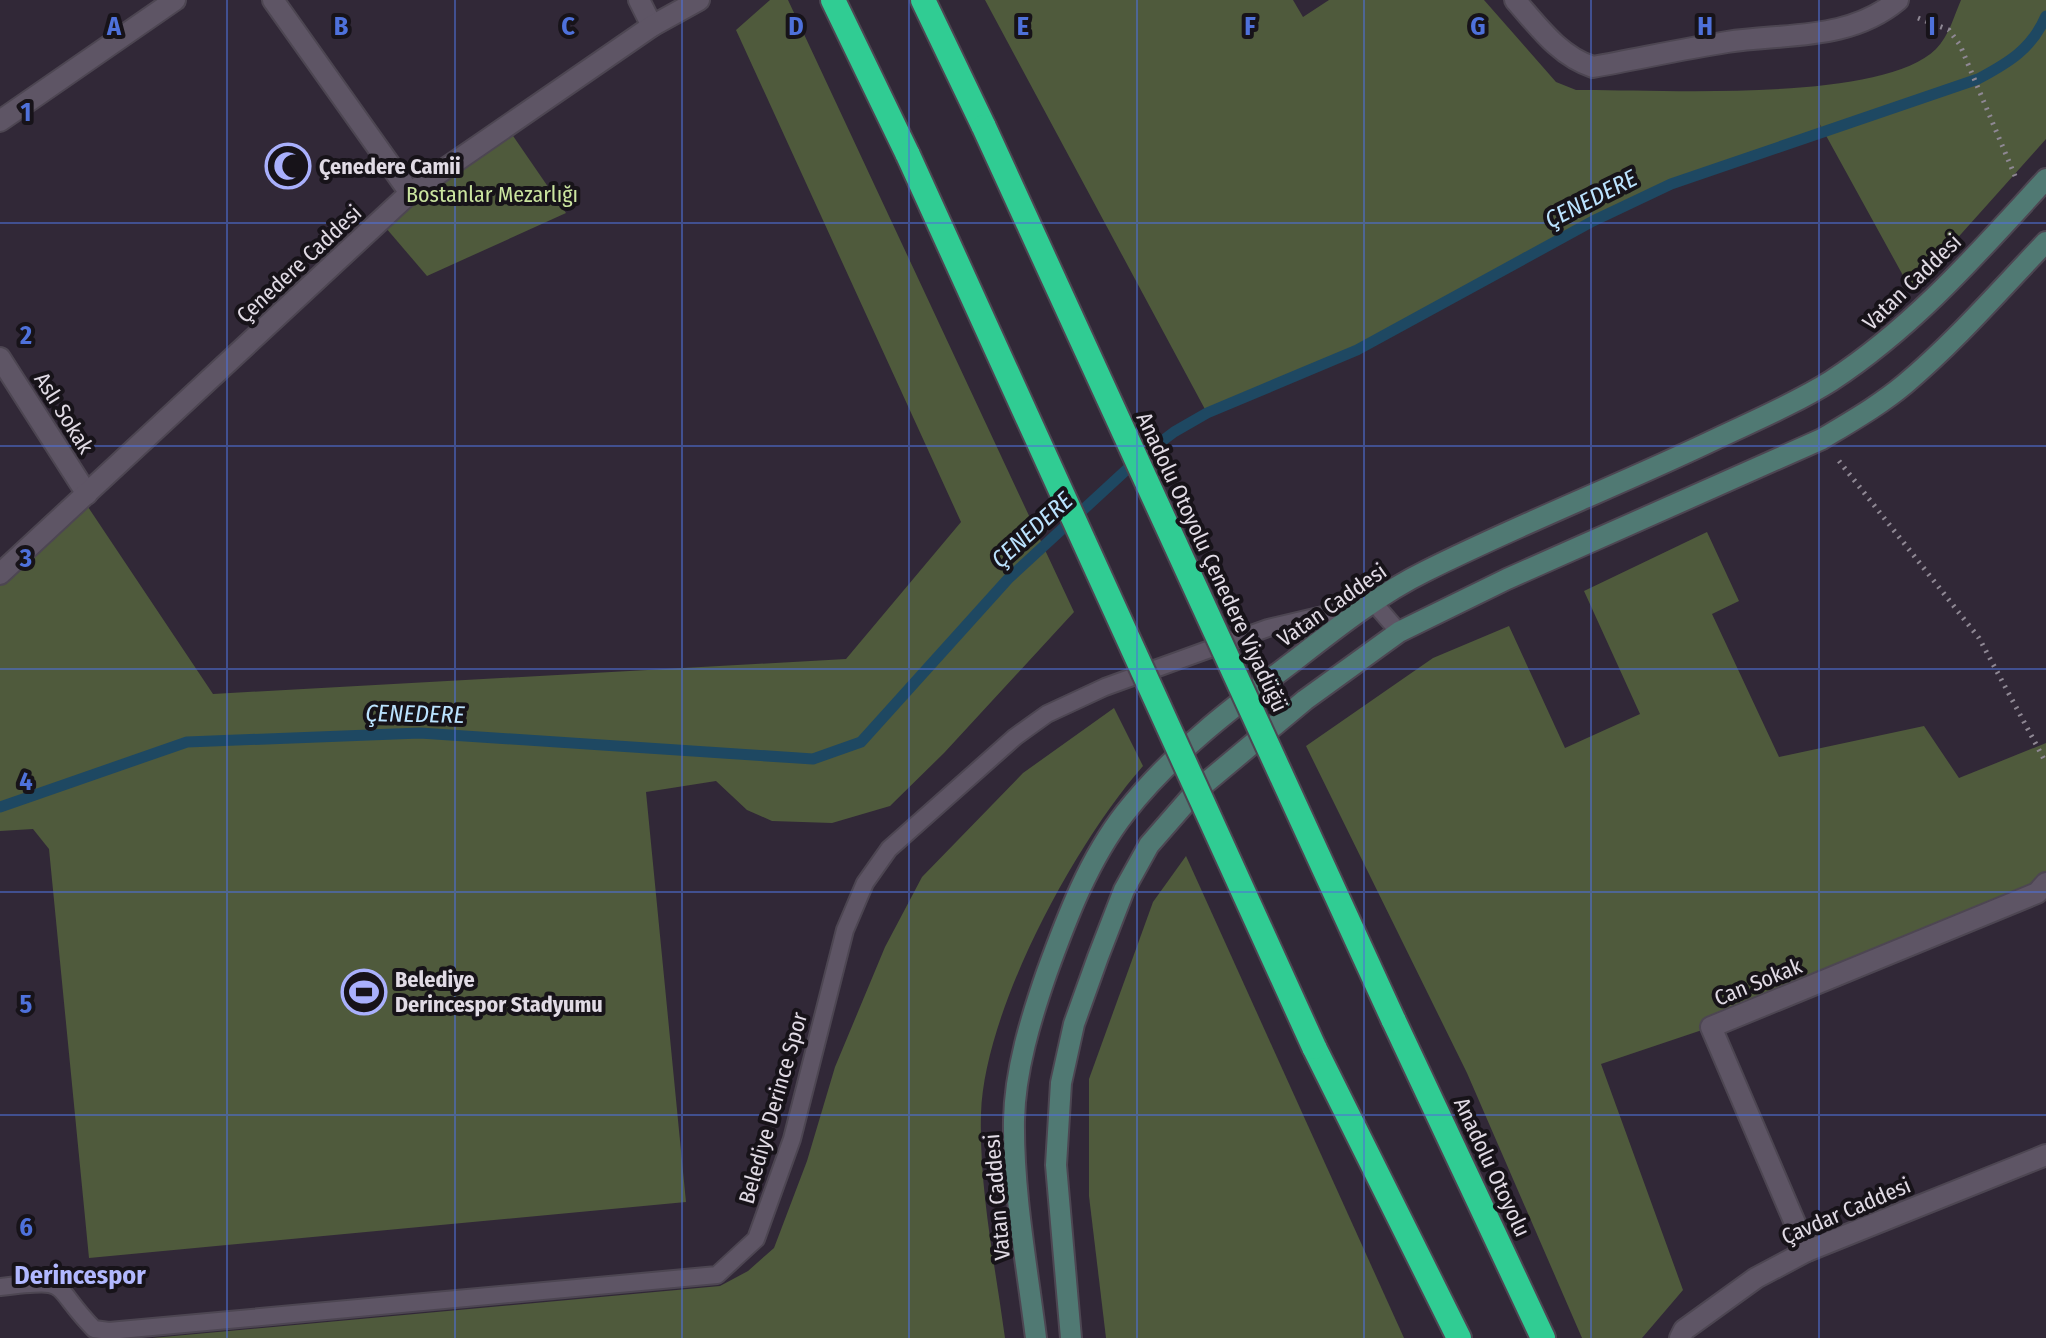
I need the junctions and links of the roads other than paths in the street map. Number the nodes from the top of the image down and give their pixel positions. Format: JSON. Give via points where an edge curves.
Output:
{"nodes":[{"id":1,"x":175,"y":0,"type":"edge"},
{"id":2,"x":273,"y":0,"type":"edge"},
{"id":3,"x":639,"y":0,"type":"edge"},
{"id":4,"x":699,"y":0,"type":"edge"},
{"id":5,"x":833,"y":0,"type":"edge"},
{"id":6,"x":923,"y":0,"type":"edge"},
{"id":7,"x":1515,"y":0,"type":"edge"},
{"id":8,"x":1883,"y":4,"type":"edge"},
{"id":9,"x":652,"y":26,"type":"junction"},
{"id":10,"x":0,"y":121,"type":"edge"},
{"id":11,"x":2046,"y":179,"type":"edge"},
{"id":12,"x":410,"y":193,"type":"junction"},
{"id":13,"x":2046,"y":242,"type":"edge"},
{"id":14,"x":0,"y":358,"type":"edge"},
{"id":15,"x":87,"y":494,"type":"junction"},
{"id":16,"x":0,"y":574,"type":"edge"},
{"id":17,"x":1374,"y":603,"type":"junction"},
{"id":18,"x":1399,"y":632,"type":"junction"},
{"id":19,"x":2046,"y":883,"type":"edge"},
{"id":20,"x":1393,"y":1019,"type":"joint"},
{"id":21,"x":2046,"y":1155,"type":"edge"},
{"id":22,"x":1807,"y":1251,"type":"junction"},
{"id":23,"x":0,"y":1287,"type":"edge"},
{"id":24,"x":1036,"y":1338,"type":"edge"},
{"id":25,"x":1071,"y":1338,"type":"edge"},
{"id":26,"x":1459,"y":1338,"type":"edge"},
{"id":27,"x":1543,"y":1338,"type":"edge"},
{"id":28,"x":1680,"y":1338,"type":"edge"}],
"edges":[{"from":1,"to":10,"type":"street"},
{"from":2,"to":12,"type":"street"},
{"from":3,"to":9,"type":"street"},
{"from":4,"to":9,"type":"street","name":"Çenedere Caddesi"},
{"from":5,"to":26,"type":"highway","bridge":true,"via":[[1314,1047]]},
{"from":6,"to":20,"type":"highway","name":"Anadolu Otoyolu Çenedere Viyadüğü","bridge":true},
{"from":7,"to":8,"type":"street","via":[[1555,45],[1593,67],[1710,44],[1815,34]]},
{"from":9,"to":12,"type":"street","name":"Çenedere Caddesi"},
{"from":11,"to":17,"type":"main road","name":"Vatan Caddesi","via":[[1904,328],[1826,384],[1649,471],[1423,572]]},
{"from":12,"to":15,"type":"street","name":"Çenedere Caddesi"},
{"from":13,"to":18,"type":"main road","via":[[1904,385],[1822,439]]},
{"from":14,"to":15,"type":"street","name":"Aslı Sokak"},
{"from":15,"to":16,"type":"street","name":"Çenedere Caddesi"},
{"from":17,"to":18,"type":"lane"},
{"from":17,"to":23,"type":"lane","name":"Belediye Derince Spor","via":[[1268,628],[1105,687],[1047,714],[889,849],[865,883],[845,930],[792,1139],[756,1239],[717,1275],[109,1331],[94,1329],[59,1286],[45,1281]]},
{"from":17,"to":24,"type":"main road","name":"Vatan Caddesi","via":[[1221,716],[1167,766],[1123,815],[1066,919],[1035,1008],[1014,1119]]},
{"from":18,"to":25,"type":"main road","via":[[1305,700],[1196,791],[1149,845],[1124,890],[1074,1024],[1061,1083],[1056,1165]]},
{"from":19,"to":22,"type":"street","name":"Can Sokak","via":[[2037,893],[1711,1027]]},
{"from":20,"to":27,"type":"highway","name":"Anadolu Otoyolu"},
{"from":21,"to":22,"type":"street","name":"Çavdar Caddesi"},
{"from":22,"to":28,"type":"street","name":"Çavdar Caddesi","via":[[1746,1285]]}]}
